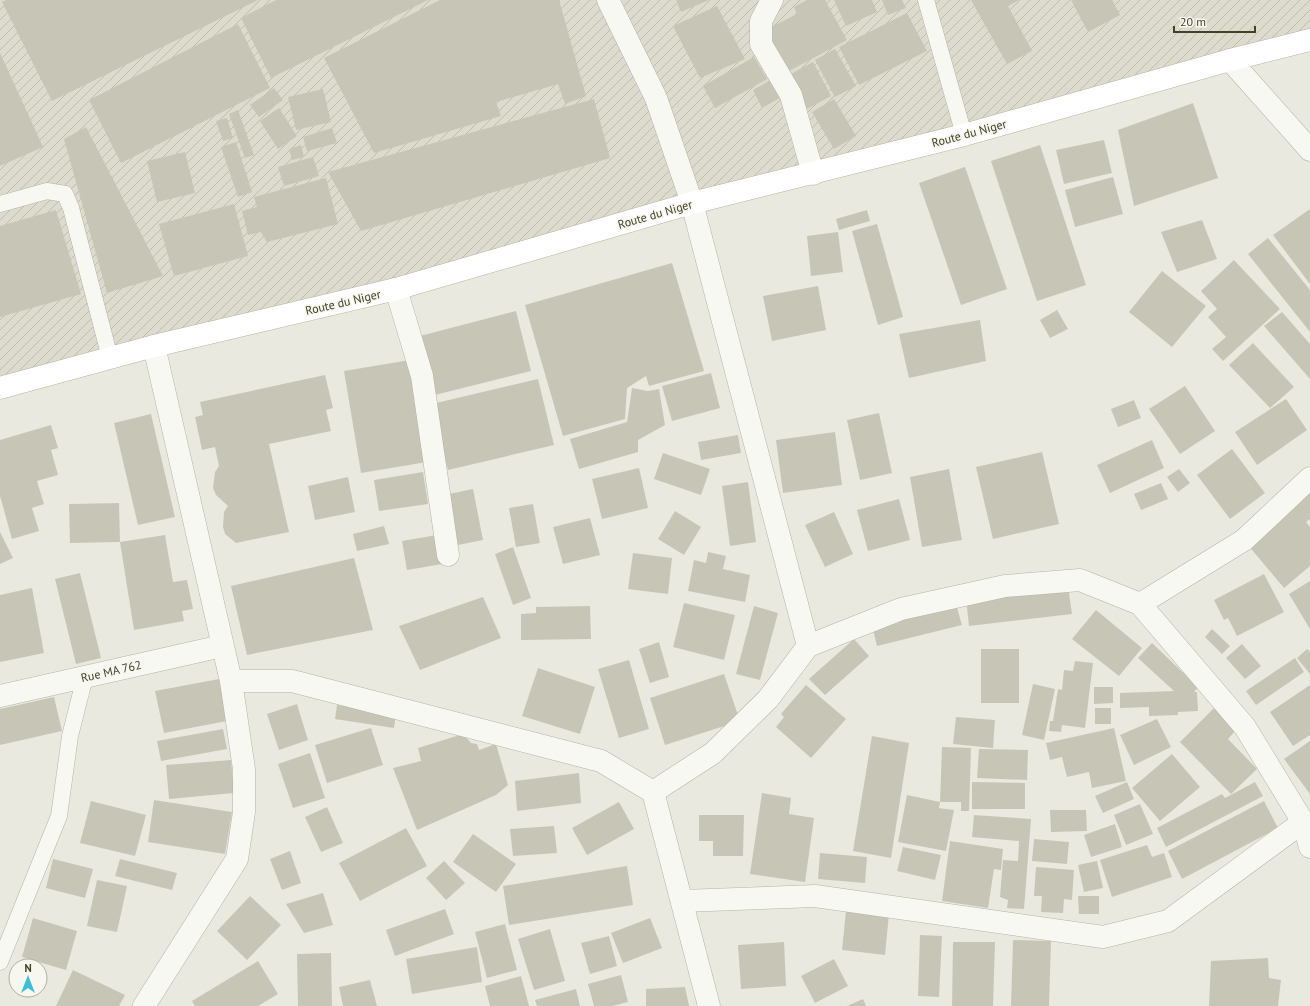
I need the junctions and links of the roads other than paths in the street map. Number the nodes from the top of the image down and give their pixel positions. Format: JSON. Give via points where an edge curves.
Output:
{"nodes":[{"id":1,"x":608,"y":0,"type":"edge"},
{"id":2,"x":772,"y":0,"type":"edge"},
{"id":3,"x":926,"y":0,"type":"edge"},
{"id":4,"x":1310,"y":40,"type":"edge"},
{"id":5,"x":1230,"y":60,"type":"junction"},
{"id":6,"x":964,"y":135,"type":"junction"},
{"id":7,"x":1310,"y":150,"type":"edge"},
{"id":8,"x":813,"y":174,"type":"junction"},
{"id":9,"x":692,"y":202,"type":"junction"},
{"id":10,"x":0,"y":204,"type":"edge"},
{"id":11,"x":396,"y":289,"type":"junction"},
{"id":12,"x":154,"y":346,"type":"junction"},
{"id":13,"x":110,"y":358,"type":"junction"},
{"id":14,"x":0,"y":388,"type":"edge"},
{"id":15,"x":1310,"y":478,"type":"edge"},
{"id":16,"x":448,"y":555,"type":"dead end"},
{"id":17,"x":1140,"y":604,"type":"junction"},
{"id":18,"x":222,"y":646,"type":"junction"},
{"id":19,"x":808,"y":646,"type":"junction"},
{"id":20,"x":85,"y":677,"type":"junction"},
{"id":21,"x":231,"y":681,"type":"junction"},
{"id":22,"x":0,"y":696,"type":"edge"},
{"id":23,"x":653,"y":792,"type":"junction"},
{"id":24,"x":1303,"y":822,"type":"junction"},
{"id":25,"x":1310,"y":847,"type":"edge"},
{"id":26,"x":682,"y":901,"type":"junction"},
{"id":27,"x":0,"y":962,"type":"edge"},
{"id":28,"x":144,"y":1006,"type":"edge"},
{"id":29,"x":709,"y":1006,"type":"edge"}],
"edges":[{"from":1,"to":9,"type":"street","via":[[656,98]]},
{"from":2,"to":8,"type":"street","via":[[761,21],[761,44],[791,95]]},
{"from":3,"to":6,"type":"lane"},
{"from":4,"to":5,"type":"main road","name":"Route du Niger"},
{"from":5,"to":6,"type":"main road","name":"Route du Niger"},
{"from":5,"to":7,"type":"street"},
{"from":6,"to":8,"type":"main road","name":"Route du Niger"},
{"from":8,"to":9,"type":"main road","name":"Route du Niger"},
{"from":9,"to":11,"type":"main road","name":"Route du Niger"},
{"from":9,"to":19,"type":"street"},
{"from":10,"to":13,"type":"lane","via":[[47,191],[65,194],[71,208]]},
{"from":11,"to":12,"type":"main road","name":"Route du Niger"},
{"from":11,"to":16,"type":"street","via":[[422,376]]},
{"from":12,"to":13,"type":"main road","name":"Route du Niger"},
{"from":12,"to":18,"type":"street"},
{"from":13,"to":14,"type":"main road","name":"Route du Niger"},
{"from":15,"to":17,"type":"street","via":[[1244,540]]},
{"from":17,"to":19,"type":"street","via":[[1080,580],[1005,586],[901,608]]},
{"from":17,"to":24,"type":"street","via":[[1245,727]]},
{"from":18,"to":20,"type":"street","name":"Rue MA 762"},
{"from":18,"to":21,"type":"street"},
{"from":19,"to":23,"type":"street","via":[[768,699],[713,753]]},
{"from":20,"to":22,"type":"street","name":"Rue MA 762"},
{"from":20,"to":27,"type":"lane","via":[[70,736],[59,816]]},
{"from":21,"to":23,"type":"street","via":[[292,681],[601,760]]},
{"from":21,"to":28,"type":"street","via":[[244,769],[244,812],[237,860]]},
{"from":23,"to":26,"type":"street"},
{"from":24,"to":25,"type":"street"},
{"from":24,"to":26,"type":"street","via":[[1168,920],[1103,937],[815,896]]},
{"from":26,"to":29,"type":"street"}]}
